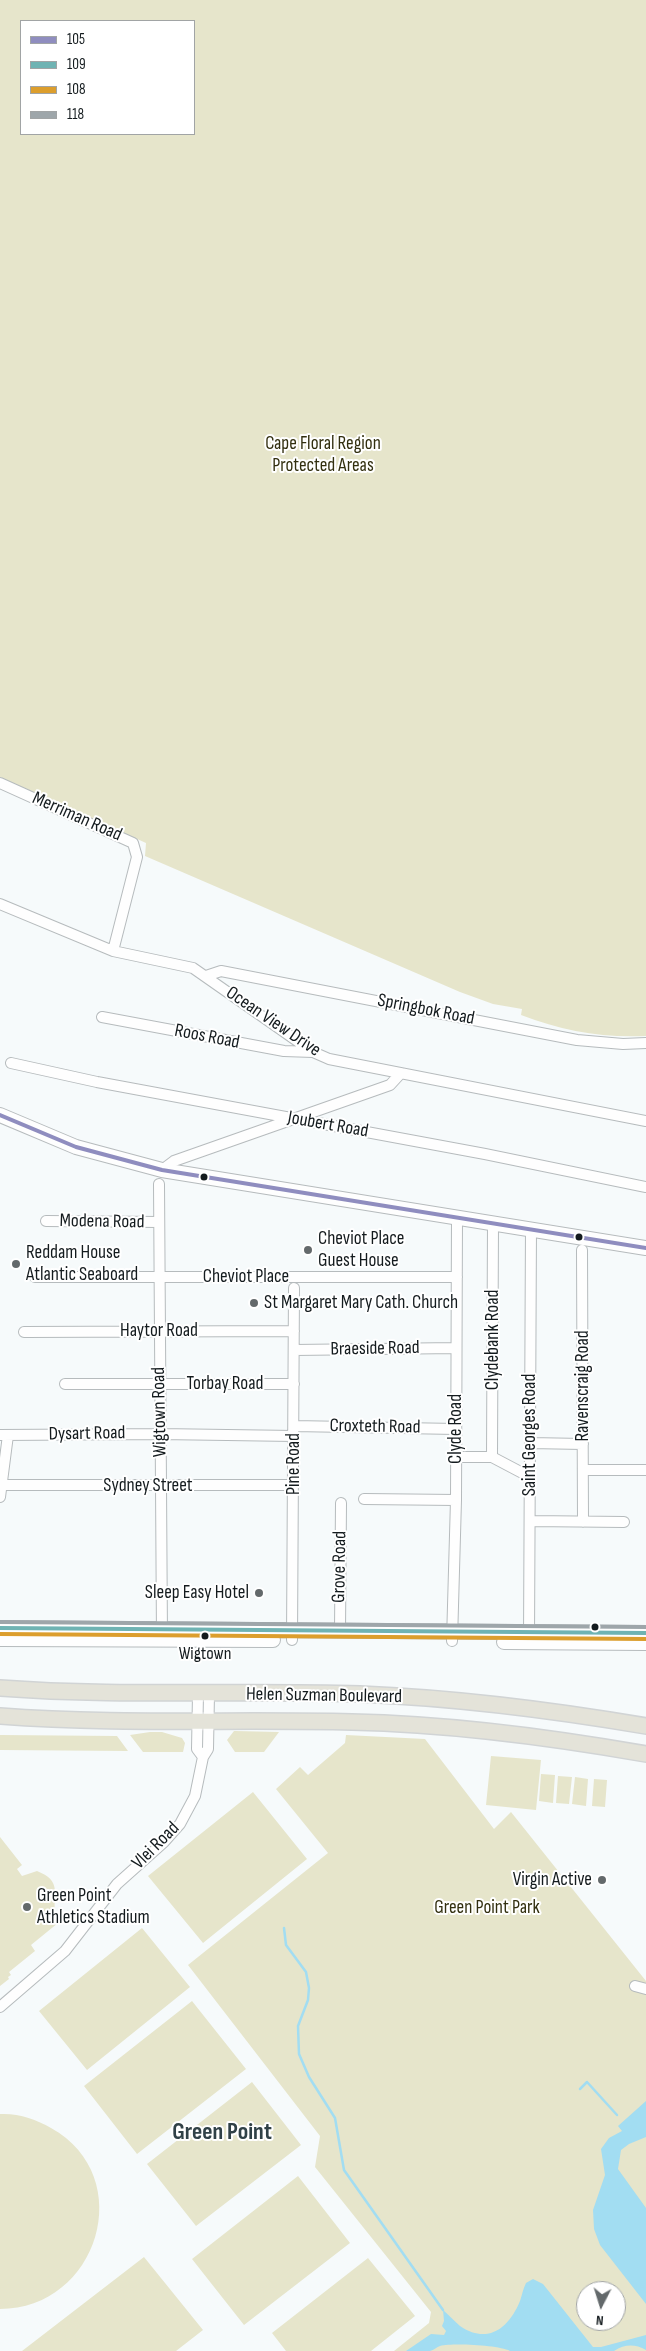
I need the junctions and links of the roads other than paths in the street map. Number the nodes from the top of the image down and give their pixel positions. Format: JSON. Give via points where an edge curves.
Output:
{"nodes":[{"id":1,"x":0,"y":783,"type":"edge"},
{"id":2,"x":0,"y":904,"type":"edge"},
{"id":3,"x":113,"y":951,"type":"junction"},
{"id":4,"x":206,"y":976,"type":"junction"},
{"id":5,"x":102,"y":1017,"type":"dead end"},
{"id":6,"x":646,"y":1043,"type":"edge"},
{"id":7,"x":313,"y":1052,"type":"junction"},
{"id":8,"x":11,"y":1063,"type":"dead end"},
{"id":9,"x":401,"y":1073,"type":"junction"},
{"id":10,"x":0,"y":1115,"type":"edge"},
{"id":11,"x":297,"y":1119,"type":"junction"},
{"id":12,"x":646,"y":1120,"type":"edge"},
{"id":13,"x":162,"y":1170,"type":"junction"},
{"id":14,"x":159,"y":1184,"type":"dead end"},
{"id":15,"x":646,"y":1187,"type":"edge"},
{"id":16,"x":457,"y":1217,"type":"junction"},
{"id":17,"x":46,"y":1221,"type":"dead end"},
{"id":18,"x":159,"y":1222,"type":"junction"},
{"id":19,"x":493,"y":1222,"type":"junction"},
{"id":20,"x":531,"y":1228,"type":"junction"},
{"id":21,"x":646,"y":1248,"type":"edge"},
{"id":22,"x":582,"y":1250,"type":"dead end"},
{"id":23,"x":159,"y":1276,"type":"junction"},
{"id":24,"x":35,"y":1277,"type":"dead end"},
{"id":25,"x":457,"y":1277,"type":"junction"},
{"id":26,"x":294,"y":1288,"type":"dead end"},
{"id":27,"x":159,"y":1331,"type":"junction"},
{"id":28,"x":294,"y":1331,"type":"junction"},
{"id":29,"x":24,"y":1332,"type":"dead end"},
{"id":30,"x":456,"y":1348,"type":"junction"},
{"id":31,"x":294,"y":1350,"type":"junction"},
{"id":32,"x":160,"y":1383,"type":"junction"},
{"id":33,"x":65,"y":1384,"type":"dead end"},
{"id":34,"x":294,"y":1384,"type":"junction"},
{"id":35,"x":456,"y":1429,"type":"junction"},
{"id":36,"x":294,"y":1431,"type":"junction"},
{"id":37,"x":160,"y":1434,"type":"junction"},
{"id":38,"x":4,"y":1435,"type":"edge"},
{"id":39,"x":530,"y":1444,"type":"junction"},
{"id":40,"x":583,"y":1444,"type":"junction"},
{"id":41,"x":456,"y":1457,"type":"junction"},
{"id":42,"x":492,"y":1457,"type":"junction"},
{"id":43,"x":583,"y":1470,"type":"junction"},
{"id":44,"x":646,"y":1470,"type":"edge"},
{"id":45,"x":530,"y":1477,"type":"junction"},
{"id":46,"x":2,"y":1485,"type":"junction"},
{"id":47,"x":162,"y":1486,"type":"junction"},
{"id":48,"x":294,"y":1486,"type":"junction"},
{"id":49,"x":0,"y":1497,"type":"edge"},
{"id":50,"x":364,"y":1499,"type":"dead end"},
{"id":51,"x":456,"y":1500,"type":"junction"},
{"id":52,"x":341,"y":1502,"type":"dead end"},
{"id":53,"x":530,"y":1521,"type":"junction"},
{"id":54,"x":583,"y":1522,"type":"junction"},
{"id":55,"x":624,"y":1522,"type":"dead end"},
{"id":56,"x":0,"y":1628,"type":"edge"},
{"id":57,"x":340,"y":1631,"type":"junction"},
{"id":58,"x":646,"y":1633,"type":"edge"},
{"id":59,"x":162,"y":1635,"type":"junction"},
{"id":60,"x":293,"y":1636,"type":"junction"},
{"id":61,"x":452,"y":1637,"type":"junction"},
{"id":62,"x":529,"y":1637,"type":"junction"},
{"id":63,"x":0,"y":1638,"type":"edge"},
{"id":64,"x":646,"y":1644,"type":"edge"},
{"id":65,"x":0,"y":1688,"type":"edge"},
{"id":66,"x":203,"y":1694,"type":"junction"},
{"id":67,"x":0,"y":1716,"type":"edge"},
{"id":68,"x":203,"y":1720,"type":"junction"},
{"id":69,"x":646,"y":1728,"type":"edge"},
{"id":70,"x":646,"y":1754,"type":"edge"},
{"id":71,"x":635,"y":1986,"type":"dead end"},
{"id":72,"x":646,"y":1989,"type":"edge"},
{"id":73,"x":0,"y":2007,"type":"edge"}],
"edges":[{"from":1,"to":3,"type":"street","name":"Merriman Road","via":[[133,843],[137,857]]},
{"from":2,"to":3,"type":"street","name":"Ocean View Drive"},
{"from":3,"to":4,"type":"street","name":"Ocean View Drive","via":[[185,965]]},
{"from":4,"to":6,"type":"street","name":"Springbok Road","via":[[221,971],[586,1041]]},
{"from":4,"to":7,"type":"street","name":"Ocean View Drive"},
{"from":5,"to":7,"type":"street","name":"Roos Road","via":[[284,1051]]},
{"from":7,"to":9,"type":"street","name":"Ocean View Drive","via":[[328,1059]]},
{"from":8,"to":11,"type":"street","name":"Joubert Road"},
{"from":9,"to":11,"type":"street","via":[[390,1085]]},
{"from":9,"to":12,"type":"street","name":"Ocean View Drive"},
{"from":10,"to":13,"type":"main road","via":[[76,1147]]},
{"from":11,"to":13,"type":"street","via":[[174,1161]]},
{"from":11,"to":15,"type":"street","name":"Joubert Road"},
{"from":13,"to":16,"type":"main road"},
{"from":14,"to":18,"type":"street","name":"Wigtown Road"},
{"from":16,"to":19,"type":"main road"},
{"from":16,"to":25,"type":"street","name":"Clyde Road"},
{"from":17,"to":18,"type":"street","name":"Modena Road"},
{"from":18,"to":23,"type":"street","name":"Wigtown Road"},
{"from":19,"to":20,"type":"main road"},
{"from":19,"to":42,"type":"street","name":"Clydebank Road"},
{"from":20,"to":21,"type":"main road"},
{"from":20,"to":39,"type":"street","name":"Saint Georges Road"},
{"from":22,"to":40,"type":"street","name":"Ravenscraig Road"},
{"from":23,"to":24,"type":"street","name":"Cheviot Place"},
{"from":23,"to":25,"type":"street","name":"Cheviot Place"},
{"from":23,"to":27,"type":"street","name":"Wigtown Road"},
{"from":25,"to":30,"type":"street","name":"Clyde Road"},
{"from":26,"to":28,"type":"street","name":"Pine Road"},
{"from":27,"to":28,"type":"street","name":"Haytor Road"},
{"from":27,"to":29,"type":"street","name":"Haytor Road"},
{"from":27,"to":32,"type":"street","name":"Wigtown Road"},
{"from":28,"to":31,"type":"street","name":"Pine Road"},
{"from":30,"to":31,"type":"street","name":"Braeside Road"},
{"from":30,"to":35,"type":"street","name":"Clyde Road"},
{"from":31,"to":34,"type":"street","name":"Pine Road"},
{"from":32,"to":33,"type":"street","name":"Torbay Road"},
{"from":32,"to":34,"type":"street","name":"Torbay Road"},
{"from":32,"to":37,"type":"street","name":"Wigtown Road"},
{"from":34,"to":36,"type":"street","name":"Pine Road"},
{"from":35,"to":36,"type":"street","name":"Croxteth Road"},
{"from":35,"to":41,"type":"street","name":"Clyde Road"},
{"from":36,"to":37,"type":"street","name":"Dysart Road"},
{"from":36,"to":48,"type":"street","name":"Pine Road"},
{"from":37,"to":38,"type":"street","name":"Dysart Road"},
{"from":37,"to":47,"type":"street","name":"Wigtown Road"},
{"from":38,"to":46,"type":"street"},
{"from":39,"to":40,"type":"street"},
{"from":39,"to":45,"type":"street","name":"Saint Georges Road"},
{"from":40,"to":43,"type":"street","name":"Ravenscraig Road"},
{"from":41,"to":42,"type":"street"},
{"from":41,"to":51,"type":"street","name":"Clyde Road"},
{"from":42,"to":45,"type":"street"},
{"from":43,"to":44,"type":"street"},
{"from":43,"to":54,"type":"street","name":"Ravenscraig Road"},
{"from":45,"to":53,"type":"street","name":"Saint Georges Road"},
{"from":46,"to":47,"type":"street","name":"Sydney Street"},
{"from":46,"to":49,"type":"street"},
{"from":47,"to":48,"type":"street","name":"Sydney Street"},
{"from":47,"to":59,"type":"street","name":"Wigtown Road"},
{"from":48,"to":60,"type":"street","name":"Pine Road"},
{"from":50,"to":51,"type":"street"},
{"from":51,"to":61,"type":"street","name":"Clyde Road"},
{"from":52,"to":57,"type":"street","name":"Grove Road"},
{"from":53,"to":54,"type":"street"},
{"from":53,"to":62,"type":"street","name":"Saint Georges Road"},
{"from":54,"to":55,"type":"street"},
{"from":56,"to":59,"type":"main road"},
{"from":57,"to":60,"type":"main road"},
{"from":57,"to":61,"type":"main road"},
{"from":58,"to":62,"type":"main road"},
{"from":59,"to":60,"type":"main road"},
{"from":59,"to":63,"type":"main road"},
{"from":60,"to":61,"type":"main road"},
{"from":61,"to":62,"type":"main road"},
{"from":62,"to":64,"type":"main road"},
{"from":65,"to":66,"type":"main road","name":"Helen Suzman Boulevard"},
{"from":66,"to":68,"type":"street","name":"Vlei Road"},
{"from":66,"to":69,"type":"main road","name":"Helen Suzman Boulevard","via":[[359,1694],[438,1699],[526,1708]]},
{"from":67,"to":68,"type":"main road","name":"Helen Suzman Boulevard"},
{"from":68,"to":70,"type":"main road","name":"Helen Suzman Boulevard","via":[[432,1726],[520,1734]]},
{"from":68,"to":73,"type":"street","name":"Vlei Road","via":[[208,1749],[203,1757],[195,1796],[186,1815],[174,1831],[117,1884],[65,1951]]},
{"from":71,"to":72,"type":"street"}]}
